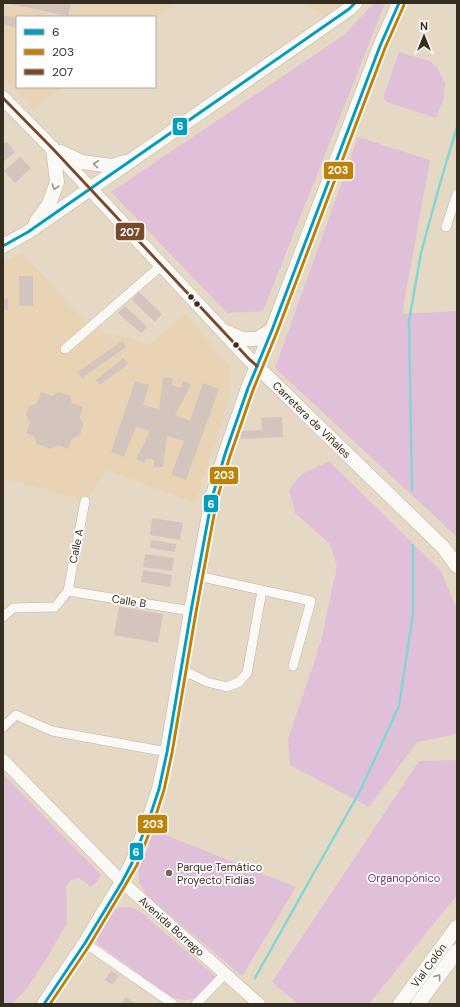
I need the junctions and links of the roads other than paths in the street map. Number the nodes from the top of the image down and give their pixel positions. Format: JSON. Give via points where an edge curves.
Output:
{"nodes":[{"id":1,"x":356,"y":3,"type":"edge"},
{"id":2,"x":399,"y":3,"type":"edge"},
{"id":3,"x":3,"y":98,"type":"edge"},
{"id":4,"x":53,"y":149,"type":"junction"},
{"id":5,"x":134,"y":159,"type":"junction"},
{"id":6,"x":90,"y":189,"type":"junction"},
{"id":7,"x":457,"y":194,"type":"edge"},
{"id":8,"x":446,"y":227,"type":"dead end"},
{"id":9,"x":28,"y":232,"type":"junction"},
{"id":10,"x":3,"y":246,"type":"edge"},
{"id":11,"x":162,"y":265,"type":"junction"},
{"id":12,"x":222,"y":330,"type":"junction"},
{"id":13,"x":272,"y":330,"type":"junction"},
{"id":14,"x":65,"y":349,"type":"dead end"},
{"id":15,"x":257,"y":366,"type":"junction"},
{"id":16,"x":85,"y":501,"type":"dead end"},
{"id":17,"x":457,"y":566,"type":"edge"},
{"id":18,"x":198,"y":576,"type":"junction"},
{"id":19,"x":262,"y":590,"type":"junction"},
{"id":20,"x":68,"y":591,"type":"junction"},
{"id":21,"x":191,"y":611,"type":"junction"},
{"id":22,"x":3,"y":616,"type":"edge"},
{"id":23,"x":293,"y":666,"type":"dead end"},
{"id":24,"x":181,"y":670,"type":"junction"},
{"id":25,"x":3,"y":727,"type":"edge"},
{"id":26,"x":167,"y":752,"type":"junction"},
{"id":27,"x":3,"y":760,"type":"edge"},
{"id":28,"x":122,"y":882,"type":"junction"},
{"id":29,"x":457,"y":927,"type":"edge"},
{"id":30,"x":85,"y":942,"type":"junction"},
{"id":31,"x":457,"y":951,"type":"edge"},
{"id":32,"x":225,"y":974,"type":"junction"},
{"id":33,"x":44,"y":1004,"type":"edge"},
{"id":34,"x":173,"y":1004,"type":"edge"},
{"id":35,"x":196,"y":1004,"type":"edge"},
{"id":36,"x":259,"y":1004,"type":"edge"},
{"id":37,"x":400,"y":1004,"type":"edge"},
{"id":38,"x":418,"y":1004,"type":"edge"}],
"edges":[{"from":1,"to":5,"type":"main road"},
{"from":2,"to":13,"type":"main road","via":[[380,46]]},
{"from":3,"to":4,"type":"main road","name":"Carretera de Viñales"},
{"from":5,"to":4,"type":"main road","one_way":true,"via":[[112,166],[82,162]]},
{"from":4,"to":6,"type":"main road","name":"Carretera de Viñales"},
{"from":4,"to":9,"type":"main road","one_way":true,"via":[[57,182],[49,204]]},
{"from":5,"to":6,"type":"main road"},
{"from":6,"to":9,"type":"main road"},
{"from":6,"to":11,"type":"main road","name":"Carretera de Viñales"},
{"from":7,"to":8,"type":"street"},
{"from":9,"to":10,"type":"main road"},
{"from":11,"to":12,"type":"main road","name":"Carretera de Viñales"},
{"from":11,"to":14,"type":"street"},
{"from":12,"to":13,"type":"main road","via":[[242,339],[257,339]]},
{"from":12,"to":15,"type":"main road","name":"Carretera de Viñales"},
{"from":13,"to":15,"type":"main road"},
{"from":15,"to":17,"type":"main road","name":"Carretera de Viñales","via":[[443,546]]},
{"from":15,"to":18,"type":"main road","via":[[212,498]]},
{"from":16,"to":20,"type":"street","name":"Calle A"},
{"from":18,"to":19,"type":"street"},
{"from":18,"to":21,"type":"main road"},
{"from":19,"to":23,"type":"street","via":[[312,601]]},
{"from":19,"to":24,"type":"street","via":[[247,673],[239,682],[227,687],[207,682]]},
{"from":20,"to":21,"type":"street","name":"Calle B"},
{"from":20,"to":22,"type":"street","via":[[55,607],[13,608]]},
{"from":21,"to":24,"type":"main road"},
{"from":24,"to":26,"type":"main road"},
{"from":25,"to":26,"type":"street","via":[[16,715],[52,731]]},
{"from":26,"to":28,"type":"main road","via":[[151,813]]},
{"from":27,"to":28,"type":"main road","name":"Avenida Borrego"},
{"from":28,"to":30,"type":"main road"},
{"from":28,"to":32,"type":"main road","name":"Avenida Borrego"},
{"from":29,"to":37,"type":"main road","name":"Vial Colón"},
{"from":30,"to":33,"type":"main road"},
{"from":30,"to":34,"type":"street"},
{"from":38,"to":31,"type":"main road","name":"Vial Colón","one_way":true},
{"from":32,"to":35,"type":"street"},
{"from":32,"to":36,"type":"main road","name":"Avenida Borrego"}]}
